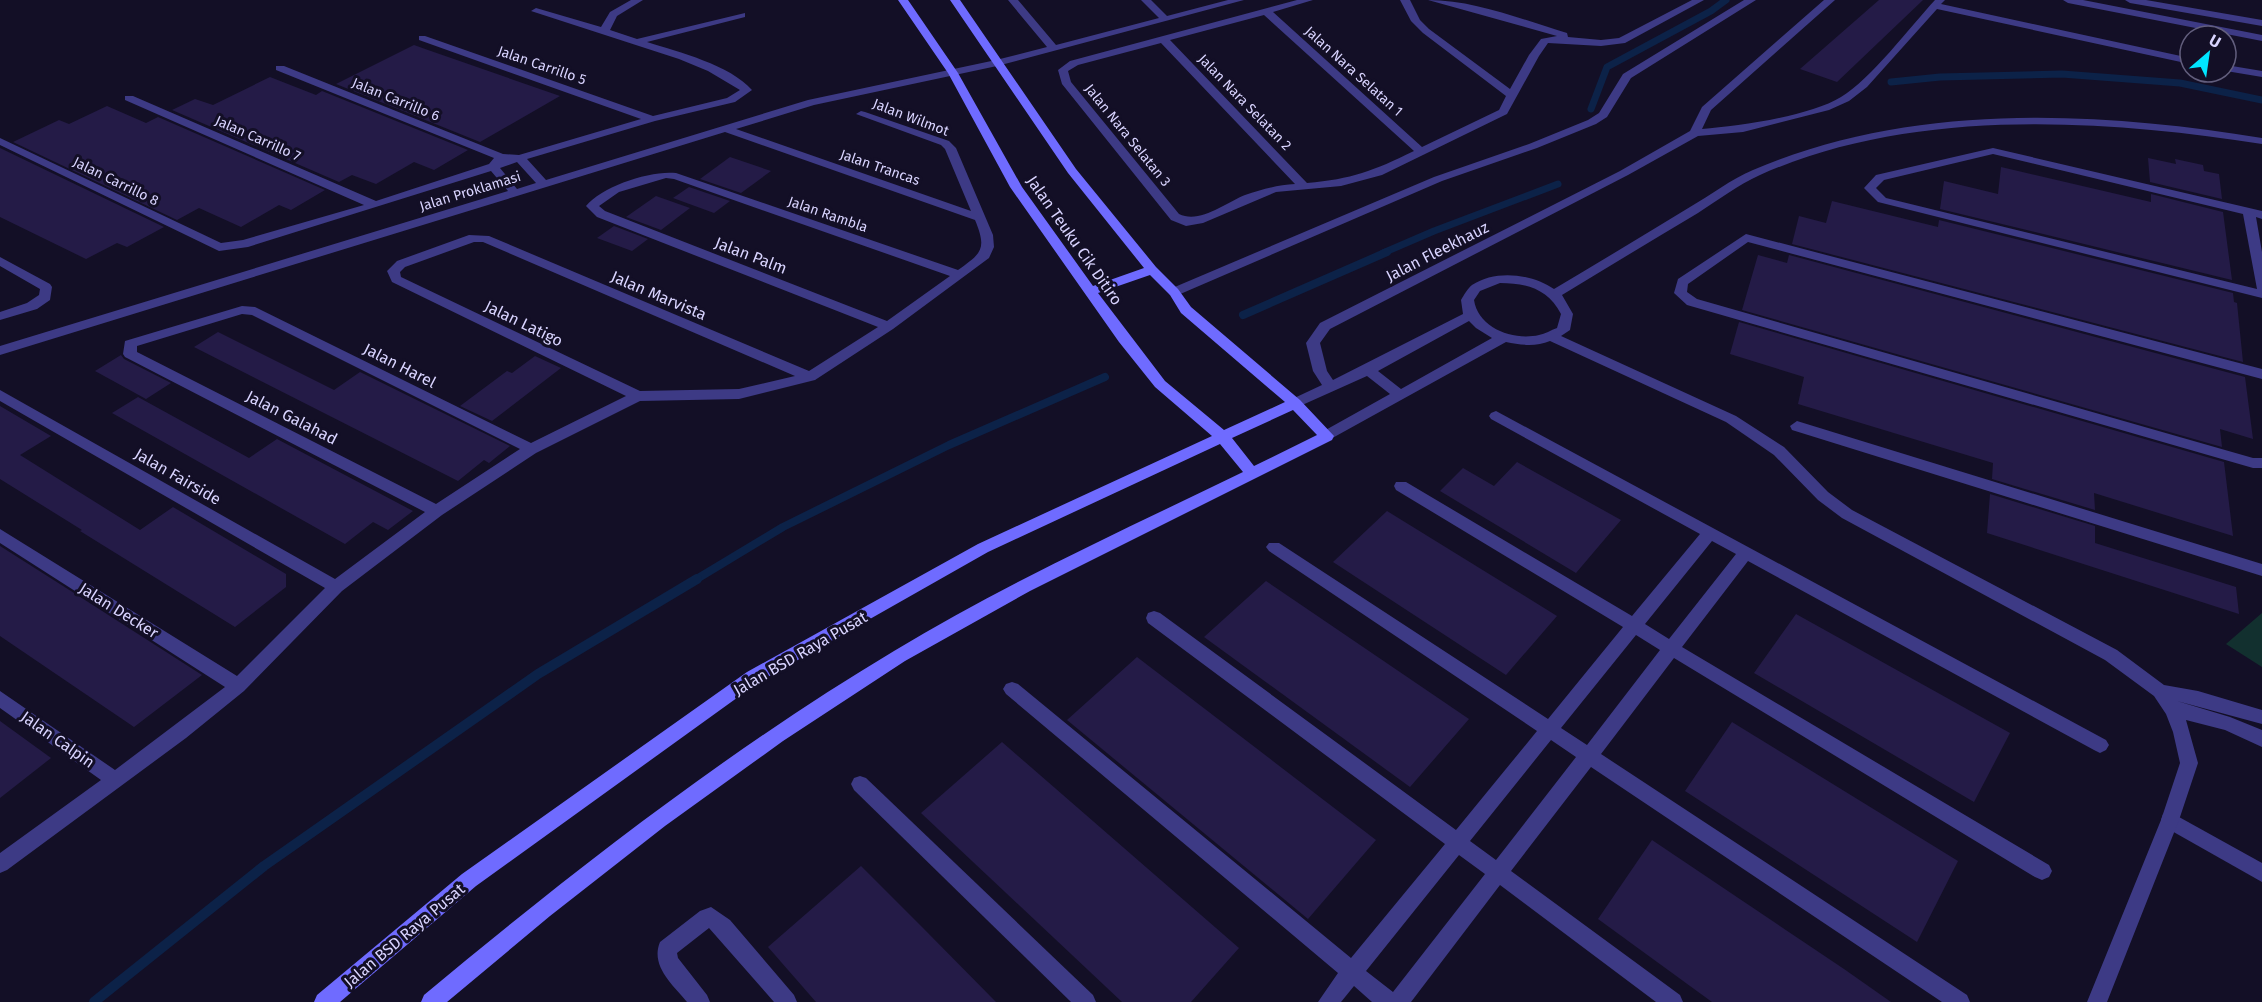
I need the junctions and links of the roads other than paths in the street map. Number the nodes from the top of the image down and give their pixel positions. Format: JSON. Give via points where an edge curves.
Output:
{"nodes":[{"id":1,"x":639,"y":0,"type":"edge"},
{"id":2,"x":903,"y":0,"type":"edge"},
{"id":3,"x":955,"y":0,"type":"edge"},
{"id":4,"x":1013,"y":0,"type":"edge"},
{"id":5,"x":1146,"y":0,"type":"edge"},
{"id":6,"x":1239,"y":0,"type":"edge"},
{"id":7,"x":1308,"y":0,"type":"edge"},
{"id":8,"x":1405,"y":0,"type":"edge"},
{"id":9,"x":1433,"y":0,"type":"edge"},
{"id":10,"x":1696,"y":0,"type":"edge"},
{"id":11,"x":1751,"y":0,"type":"edge"},
{"id":12,"x":1830,"y":0,"type":"edge"},
{"id":13,"x":2068,"y":0,"type":"edge"},
{"id":14,"x":2130,"y":0,"type":"edge"},
{"id":15,"x":1938,"y":3,"type":"edge"},
{"id":16,"x":536,"y":11,"type":"dead end"},
{"id":17,"x":1266,"y":11,"type":"junction"},
{"id":18,"x":742,"y":15,"type":"dead end"},
{"id":19,"x":1165,"y":19,"type":"junction"},
{"id":20,"x":2262,"y":23,"type":"edge"},
{"id":21,"x":603,"y":33,"type":"junction"},
{"id":22,"x":422,"y":38,"type":"dead end"},
{"id":23,"x":2262,"y":38,"type":"edge"},
{"id":24,"x":1163,"y":39,"type":"junction"},
{"id":25,"x":1580,"y":40,"type":"junction"},
{"id":26,"x":634,"y":43,"type":"junction"},
{"id":27,"x":1054,"y":49,"type":"junction"},
{"id":28,"x":2178,"y":58,"type":"edge"},
{"id":29,"x":997,"y":63,"type":"junction"},
{"id":30,"x":280,"y":68,"type":"dead end"},
{"id":31,"x":2238,"y":70,"type":"edge"},
{"id":32,"x":953,"y":73,"type":"junction"},
{"id":33,"x":2262,"y":74,"type":"edge"},
{"id":34,"x":1512,"y":95,"type":"junction"},
{"id":35,"x":129,"y":98,"type":"dead end"},
{"id":36,"x":861,"y":114,"type":"dead end"},
{"id":37,"x":652,"y":120,"type":"junction"},
{"id":38,"x":726,"y":129,"type":"junction"},
{"id":39,"x":1695,"y":133,"type":"junction"},
{"id":40,"x":0,"y":141,"type":"edge"},
{"id":41,"x":2262,"y":141,"type":"edge"},
{"id":42,"x":1421,"y":152,"type":"junction"},
{"id":43,"x":519,"y":158,"type":"junction"},
{"id":44,"x":497,"y":162,"type":"junction"},
{"id":45,"x":544,"y":184,"type":"junction"},
{"id":46,"x":1304,"y":186,"type":"junction"},
{"id":47,"x":515,"y":193,"type":"junction"},
{"id":48,"x":375,"y":205,"type":"junction"},
{"id":49,"x":2256,"y":213,"type":"edge"},
{"id":50,"x":601,"y":214,"type":"joint"},
{"id":51,"x":977,"y":217,"type":"junction"},
{"id":52,"x":0,"y":261,"type":"edge"},
{"id":53,"x":1152,"y":270,"type":"junction"},
{"id":54,"x":959,"y":275,"type":"junction"},
{"id":55,"x":396,"y":279,"type":"joint"},
{"id":56,"x":2262,"y":287,"type":"edge"},
{"id":57,"x":1090,"y":292,"type":"junction"},
{"id":58,"x":1174,"y":292,"type":"junction"},
{"id":59,"x":1556,"y":294,"type":"junction"},
{"id":60,"x":2262,"y":294,"type":"edge"},
{"id":61,"x":0,"y":316,"type":"edge"},
{"id":62,"x":1469,"y":316,"type":"junction"},
{"id":63,"x":888,"y":326,"type":"junction"},
{"id":64,"x":1558,"y":333,"type":"junction"},
{"id":65,"x":1502,"y":338,"type":"junction"},
{"id":66,"x":0,"y":351,"type":"edge"},
{"id":67,"x":130,"y":354,"type":"joint"},
{"id":68,"x":1368,"y":370,"type":"junction"},
{"id":69,"x":2262,"y":374,"type":"edge"},
{"id":70,"x":810,"y":377,"type":"junction"},
{"id":71,"x":1330,"y":387,"type":"junction"},
{"id":72,"x":1,"y":395,"type":"edge"},
{"id":73,"x":1400,"y":395,"type":"junction"},
{"id":74,"x":638,"y":396,"type":"junction"},
{"id":75,"x":1294,"y":403,"type":"junction"},
{"id":76,"x":1496,"y":416,"type":"dead end"},
{"id":77,"x":1797,"y":426,"type":"dead end"},
{"id":78,"x":1222,"y":436,"type":"junction"},
{"id":79,"x":1327,"y":436,"type":"junction"},
{"id":80,"x":531,"y":448,"type":"junction"},
{"id":81,"x":2262,"y":464,"type":"edge"},
{"id":82,"x":1252,"y":473,"type":"junction"},
{"id":83,"x":1401,"y":486,"type":"dead end"},
{"id":84,"x":437,"y":512,"type":"junction"},
{"id":85,"x":1710,"y":532,"type":"junction"},
{"id":86,"x":0,"y":535,"type":"edge"},
{"id":87,"x":1274,"y":547,"type":"dead end"},
{"id":88,"x":1746,"y":552,"type":"junction"},
{"id":89,"x":2262,"y":570,"type":"edge"},
{"id":90,"x":336,"y":587,"type":"junction"},
{"id":91,"x":1154,"y":618,"type":"dead end"},
{"id":92,"x":1634,"y":626,"type":"junction"},
{"id":93,"x":1672,"y":648,"type":"junction"},
{"id":94,"x":238,"y":686,"type":"junction"},
{"id":95,"x":1012,"y":688,"type":"dead end"},
{"id":96,"x":2160,"y":691,"type":"junction"},
{"id":97,"x":0,"y":698,"type":"edge"},
{"id":98,"x":2173,"y":710,"type":"junction"},
{"id":99,"x":2262,"y":717,"type":"edge"},
{"id":100,"x":1549,"y":730,"type":"junction"},
{"id":101,"x":2262,"y":740,"type":"edge"},
{"id":102,"x":2100,"y":745,"type":"dead end"},
{"id":103,"x":1589,"y":756,"type":"junction"},
{"id":104,"x":115,"y":780,"type":"junction"},
{"id":105,"x":860,"y":784,"type":"dead end"},
{"id":106,"x":2170,"y":820,"type":"junction"},
{"id":107,"x":1458,"y":843,"type":"junction"},
{"id":108,"x":0,"y":864,"type":"edge"},
{"id":109,"x":2042,"y":871,"type":"dead end"},
{"id":110,"x":1499,"y":873,"type":"junction"},
{"id":111,"x":2262,"y":873,"type":"edge"},
{"id":112,"x":1352,"y":973,"type":"junction"},
{"id":113,"x":324,"y":1002,"type":"edge"},
{"id":114,"x":431,"y":1002,"type":"edge"},
{"id":115,"x":700,"y":1002,"type":"edge"},
{"id":116,"x":787,"y":1002,"type":"edge"},
{"id":117,"x":1086,"y":1002,"type":"edge"},
{"id":118,"x":1328,"y":1002,"type":"edge"},
{"id":119,"x":1388,"y":1002,"type":"edge"},
{"id":120,"x":1398,"y":1002,"type":"edge"},
{"id":121,"x":1673,"y":1002,"type":"edge"},
{"id":122,"x":1960,"y":1002,"type":"edge"},
{"id":123,"x":2097,"y":1002,"type":"edge"}],
"edges":[{"from":1,"to":21,"type":"street","via":[[613,14]]},
{"from":2,"to":32,"type":"main road","name":"Jalan Teuku Cik Ditiro"},
{"from":3,"to":29,"type":"main road"},
{"from":4,"to":27,"type":"street"},
{"from":5,"to":19,"type":"street"},
{"from":6,"to":19,"type":"street","name":"Jalan Proklamasi"},
{"from":7,"to":17,"type":"street"},
{"from":8,"to":34,"type":"street","via":[[1426,31]]},
{"from":9,"to":25,"type":"street"},
{"from":10,"to":25,"type":"street","via":[[1621,41]]},
{"from":11,"to":58,"type":"street","via":[[1627,76],[1603,115],[1592,122],[1438,179]]},
{"from":12,"to":39,"type":"street","via":[[1706,109]]},
{"from":13,"to":23,"type":"street"},
{"from":14,"to":20,"type":"street"},
{"from":15,"to":28,"type":"street"},
{"from":15,"to":39,"type":"street","via":[[1863,85],[1845,99],[1743,129]]},
{"from":16,"to":21,"type":"street"},
{"from":17,"to":24,"type":"street"},
{"from":17,"to":42,"type":"street","name":"Jalan Nara Selatan 1"},
{"from":18,"to":26,"type":"street"},
{"from":19,"to":27,"type":"street","name":"Jalan Proklamasi"},
{"from":21,"to":26,"type":"street"},
{"from":22,"to":37,"type":"street","name":"Jalan Carrillo 5"},
{"from":24,"to":46,"type":"street","name":"Jalan Nara Selatan 2"},
{"from":24,"to":46,"type":"street","name":"Jalan Nara Selatan 3","via":[[1074,63],[1064,70],[1066,82],[1175,217],[1186,222],[1203,219],[1275,189]]},
{"from":25,"to":34,"type":"street","via":[[1545,41]]},
{"from":26,"to":37,"type":"street","via":[[701,63],[747,90],[730,100]]},
{"from":27,"to":29,"type":"street","name":"Jalan Proklamasi"},
{"from":29,"to":32,"type":"street","name":"Jalan Proklamasi"},
{"from":29,"to":53,"type":"main road","via":[[1072,171]]},
{"from":30,"to":44,"type":"street","name":"Jalan Carrillo 6"},
{"from":31,"to":33,"type":"street"},
{"from":32,"to":38,"type":"street","name":"Jalan Proklamasi","via":[[812,102]]},
{"from":32,"to":57,"type":"main road","name":"Jalan Teuku Cik Ditiro","via":[[1016,187]]},
{"from":34,"to":42,"type":"street","via":[[1503,112]]},
{"from":35,"to":48,"type":"street","name":"Jalan Carrillo 7"},
{"from":36,"to":51,"type":"street","name":"Jalan Wilmot","via":[[950,148]]},
{"from":37,"to":43,"type":"street"},
{"from":38,"to":45,"type":"street","name":"Jalan Proklamasi"},
{"from":38,"to":51,"type":"street","name":"Jalan Trancas"},
{"from":39,"to":71,"type":"street","name":"Jalan Fleekhauz","via":[[1326,326],[1313,343],[1320,371]]},
{"from":40,"to":48,"type":"street","name":"Jalan Carrillo 8","via":[[219,247],[244,244]]},
{"from":41,"to":59,"type":"street","via":[[2170,127],[2080,122],[1983,124],[1884,134],[1829,146],[1755,173]]},
{"from":42,"to":46,"type":"street","via":[[1378,173],[1341,183]]},
{"from":43,"to":44,"type":"street"},
{"from":43,"to":45,"type":"street"},
{"from":44,"to":47,"type":"street"},
{"from":44,"to":48,"type":"street"},
{"from":45,"to":47,"type":"street","name":"Jalan Proklamasi"},
{"from":47,"to":66,"type":"street","name":"Jalan Proklamasi"},
{"from":49,"to":56,"type":"street"},
{"from":49,"to":60,"type":"street","via":[[1993,151],[1880,177],[1870,188],[1882,200]]},
{"from":50,"to":54,"type":"street","name":"Jalan Rambla","via":[[592,206],[596,199],[666,175]]},
{"from":50,"to":63,"type":"street","name":"Jalan Palm"},
{"from":51,"to":54,"type":"street","via":[[987,235],[988,247],[983,258]]},
{"from":52,"to":61,"type":"street","via":[[46,287],[45,297],[32,306]]},
{"from":53,"to":57,"type":"main road"},
{"from":53,"to":58,"type":"main road"},
{"from":54,"to":63,"type":"street"},
{"from":55,"to":70,"type":"street","name":"Jalan Marvista","via":[[393,271],[401,264],[473,238],[485,239]]},
{"from":55,"to":74,"type":"street","name":"Jalan Latigo"},
{"from":57,"to":78,"type":"main road","name":"Jalan Teuku Cik Ditiro","via":[[1160,384]]},
{"from":58,"to":75,"type":"main road","via":[[1186,310]]},
{"from":59,"to":62,"type":"street","via":[[1513,279],[1484,282],[1468,296]]},
{"from":59,"to":64,"type":"street","via":[[1568,314]]},
{"from":62,"to":65,"type":"street","via":[[1482,329]]},
{"from":62,"to":68,"type":"street"},
{"from":63,"to":70,"type":"street"},
{"from":64,"to":65,"type":"street","via":[[1524,342]]},
{"from":64,"to":96,"type":"street","via":[[1605,360],[1731,418],[1779,451],[1823,496],[1847,514],[2111,655]]},
{"from":65,"to":73,"type":"street"},
{"from":67,"to":80,"type":"street","name":"Jalan Harel","via":[[130,344],[138,340],[242,310],[255,311]]},
{"from":67,"to":84,"type":"street","name":"Jalan Galahad"},
{"from":68,"to":71,"type":"street"},
{"from":68,"to":73,"type":"street"},
{"from":69,"to":81,"type":"street","via":[[1746,238],[1682,282],[1680,293],[1692,302]]},
{"from":70,"to":74,"type":"street","via":[[739,394]]},
{"from":71,"to":75,"type":"street"},
{"from":72,"to":90,"type":"street","name":"Jalan Fairside"},
{"from":73,"to":79,"type":"street"},
{"from":74,"to":80,"type":"street"},
{"from":75,"to":78,"type":"main road","name":"Jalan BSD Raya Pusat"},
{"from":75,"to":79,"type":"main road"},
{"from":76,"to":85,"type":"street"},
{"from":77,"to":89,"type":"street"},
{"from":78,"to":82,"type":"main road","name":"Jalan Teuku Cik Ditiro"},
{"from":78,"to":113,"type":"main road","name":"Jalan BSD Raya Pusat","via":[[982,548],[753,677],[469,880]]},
{"from":79,"to":82,"type":"main road"},
{"from":80,"to":84,"type":"street"},
{"from":82,"to":114,"type":"main road","via":[[1001,598],[901,655],[780,733],[642,833]]},
{"from":83,"to":92,"type":"street"},
{"from":84,"to":90,"type":"street"},
{"from":85,"to":88,"type":"street"},
{"from":85,"to":92,"type":"street"},
{"from":86,"to":94,"type":"street","name":"Jalan Decker"},
{"from":87,"to":100,"type":"street"},
{"from":88,"to":93,"type":"street"},
{"from":88,"to":102,"type":"street"},
{"from":90,"to":94,"type":"street"},
{"from":91,"to":107,"type":"street"},
{"from":92,"to":93,"type":"street"},
{"from":92,"to":100,"type":"street"},
{"from":93,"to":103,"type":"street"},
{"from":93,"to":109,"type":"street"},
{"from":94,"to":104,"type":"street"},
{"from":95,"to":112,"type":"street"},
{"from":96,"to":98,"type":"street"},
{"from":96,"to":99,"type":"street"},
{"from":97,"to":104,"type":"street","name":"Jalan Calpin"},
{"from":98,"to":101,"type":"street","via":[[2214,718]]},
{"from":98,"to":106,"type":"street","via":[[2189,763]]},
{"from":100,"to":103,"type":"street"},
{"from":100,"to":107,"type":"street"},
{"from":103,"to":110,"type":"street"},
{"from":103,"to":122,"type":"street"},
{"from":104,"to":108,"type":"street"},
{"from":105,"to":117,"type":"street"},
{"from":106,"to":111,"type":"street"},
{"from":106,"to":123,"type":"street"},
{"from":107,"to":110,"type":"street"},
{"from":107,"to":112,"type":"street"},
{"from":110,"to":120,"type":"street"},
{"from":110,"to":121,"type":"street"},
{"from":112,"to":118,"type":"street"},
{"from":112,"to":119,"type":"street"},
{"from":115,"to":116,"type":"street","via":[[668,962],[666,949],[711,917]]}]}
